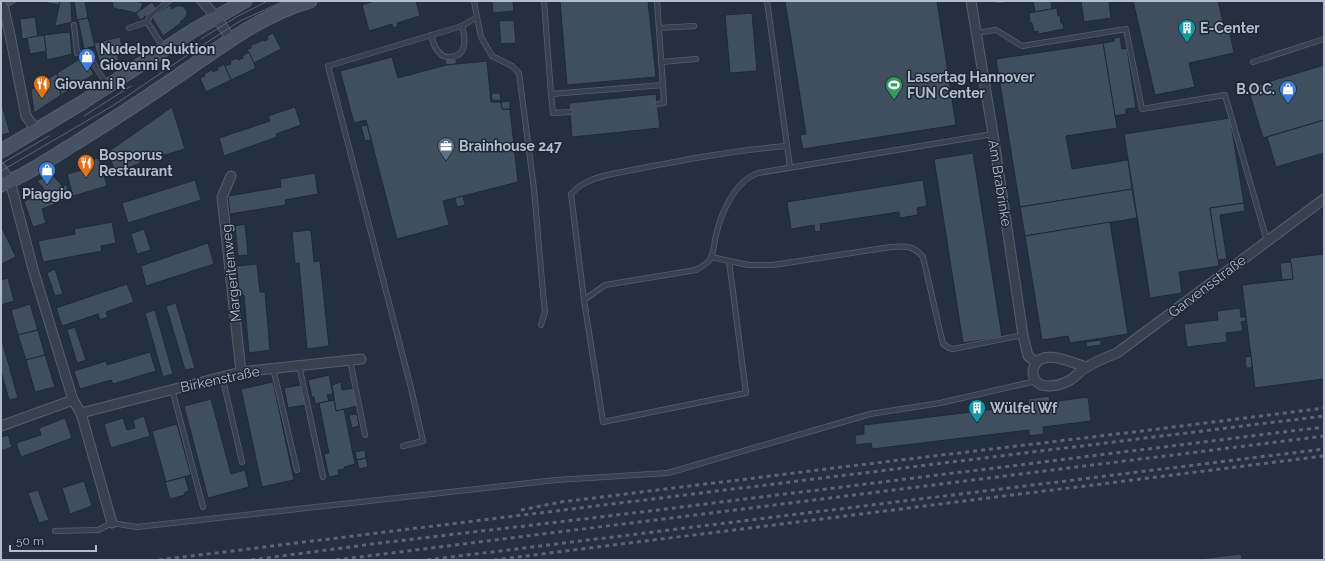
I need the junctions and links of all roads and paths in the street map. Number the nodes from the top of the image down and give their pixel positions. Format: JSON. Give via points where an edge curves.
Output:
{"nodes":[{"id":1,"x":169,"y":1,"type":"edge"},
{"id":2,"x":202,"y":1,"type":"edge"},
{"id":3,"x":245,"y":1,"type":"edge"},
{"id":4,"x":310,"y":1,"type":"edge"},
{"id":5,"x":474,"y":1,"type":"edge"},
{"id":6,"x":544,"y":1,"type":"edge"},
{"id":7,"x":657,"y":1,"type":"edge"},
{"id":8,"x":767,"y":1,"type":"edge"},
{"id":9,"x":971,"y":1,"type":"edge"},
{"id":10,"x":1,"y":4,"type":"edge"},
{"id":11,"x":216,"y":17,"type":"junction"},
{"id":12,"x":477,"y":17,"type":"junction"},
{"id":13,"x":147,"y":22,"type":"junction"},
{"id":14,"x":74,"y":25,"type":"dead end"},
{"id":15,"x":462,"y":26,"type":"junction"},
{"id":16,"x":694,"y":26,"type":"dead end"},
{"id":17,"x":130,"y":28,"type":"dead end"},
{"id":18,"x":659,"y":28,"type":"junction"},
{"id":19,"x":975,"y":33,"type":"junction"},
{"id":20,"x":431,"y":35,"type":"junction"},
{"id":21,"x":1324,"y":38,"type":"edge"},
{"id":22,"x":231,"y":39,"type":"junction"},
{"id":23,"x":165,"y":49,"type":"junction"},
{"id":24,"x":696,"y":59,"type":"dead end"},
{"id":25,"x":661,"y":62,"type":"junction"},
{"id":26,"x":1253,"y":62,"type":"dead end"},
{"id":27,"x":663,"y":85,"type":"junction"},
{"id":28,"x":108,"y":86,"type":"junction"},
{"id":29,"x":552,"y":94,"type":"junction"},
{"id":30,"x":657,"y":104,"type":"dead end"},
{"id":31,"x":570,"y":112,"type":"dead end"},
{"id":32,"x":37,"y":130,"type":"junction"},
{"id":33,"x":993,"y":134,"type":"junction"},
{"id":34,"x":787,"y":146,"type":"junction"},
{"id":35,"x":1,"y":151,"type":"edge"},
{"id":36,"x":790,"y":167,"type":"junction"},
{"id":37,"x":1,"y":168,"type":"edge"},
{"id":38,"x":231,"y":176,"type":"dead end"},
{"id":39,"x":5,"y":183,"type":"edge"},
{"id":40,"x":1324,"y":199,"type":"edge"},
{"id":41,"x":1267,"y":241,"type":"junction"},
{"id":42,"x":711,"y":257,"type":"junction"},
{"id":43,"x":729,"y":261,"type":"junction"},
{"id":44,"x":584,"y":300,"type":"junction"},
{"id":45,"x":541,"y":325,"type":"dead end"},
{"id":46,"x":1023,"y":335,"type":"junction"},
{"id":47,"x":361,"y":359,"type":"dead end"},
{"id":48,"x":350,"y":360,"type":"junction"},
{"id":49,"x":1036,"y":362,"type":"junction"},
{"id":50,"x":299,"y":365,"type":"junction"},
{"id":51,"x":1086,"y":367,"type":"junction"},
{"id":52,"x":273,"y":368,"type":"junction"},
{"id":53,"x":241,"y":372,"type":"junction"},
{"id":54,"x":222,"y":376,"type":"junction"},
{"id":55,"x":1036,"y":382,"type":"junction"},
{"id":56,"x":172,"y":389,"type":"junction"},
{"id":57,"x":73,"y":400,"type":"junction"},
{"id":58,"x":81,"y":413,"type":"junction"},
{"id":59,"x":1,"y":426,"type":"edge"},
{"id":60,"x":365,"y":435,"type":"dead end"},
{"id":61,"x":403,"y":446,"type":"dead end"},
{"id":62,"x":242,"y":462,"type":"dead end"},
{"id":63,"x":297,"y":470,"type":"dead end"},
{"id":64,"x":323,"y":477,"type":"dead end"},
{"id":65,"x":203,"y":507,"type":"dead end"},
{"id":66,"x":112,"y":524,"type":"junction"},
{"id":67,"x":55,"y":531,"type":"dead end"}],
"edges":[{"from":1,"to":13,"type":"lane","via":[[150,16]]},
{"from":2,"to":11,"type":"street"},
{"from":3,"to":11,"type":"main road"},
{"from":4,"to":22,"type":"main road","via":[[278,14]]},
{"from":5,"to":12,"type":"lane"},
{"from":6,"to":29,"type":"lane"},
{"from":7,"to":18,"type":"lane"},
{"from":8,"to":34,"type":"lane"},
{"from":9,"to":19,"type":"street","name":"Am Brabrinke"},
{"from":10,"to":32,"type":"street","via":[[10,34],[26,116]]},
{"from":11,"to":22,"type":"street"},
{"from":11,"to":23,"type":"main road"},
{"from":12,"to":15,"type":"lane"},
{"from":12,"to":45,"type":"lane","via":[[481,37],[492,56],[512,66],[519,73],[543,286],[545,312]]},
{"from":13,"to":17,"type":"lane"},
{"from":13,"to":23,"type":"lane"},
{"from":14,"to":28,"type":"lane","via":[[77,53],[87,53]]},
{"from":15,"to":20,"type":"lane"},
{"from":15,"to":20,"type":"lane","via":[[464,48],[454,57],[441,55]]},
{"from":16,"to":18,"type":"lane"},
{"from":18,"to":25,"type":"lane"},
{"from":19,"to":33,"type":"street","name":"Am Brabrinke"},
{"from":19,"to":41,"type":"lane","via":[[996,30],[1022,46],[1126,29],[1142,110],[1225,95]]},
{"from":20,"to":61,"type":"lane","via":[[328,66],[423,441]]},
{"from":21,"to":26,"type":"lane"},
{"from":22,"to":39,"type":"main road","via":[[117,117],[54,157]]},
{"from":23,"to":28,"type":"main road"},
{"from":24,"to":25,"type":"lane"},
{"from":25,"to":27,"type":"lane"},
{"from":27,"to":29,"type":"lane"},
{"from":27,"to":30,"type":"lane","via":[[664,104]]},
{"from":28,"to":32,"type":"main road"},
{"from":29,"to":31,"type":"lane","via":[[553,113]]},
{"from":32,"to":35,"type":"main road"},
{"from":33,"to":36,"type":"lane"},
{"from":33,"to":46,"type":"street","name":"Am Brabrinke"},
{"from":34,"to":36,"type":"lane"},
{"from":34,"to":44,"type":"lane","via":[[694,158],[593,178],[578,186],[571,194]]},
{"from":36,"to":42,"type":"lane","via":[[758,173],[742,183],[723,215],[716,232]]},
{"from":37,"to":39,"type":"street"},
{"from":38,"to":53,"type":"street","name":"Margeritenweg","via":[[222,196]]},
{"from":39,"to":57,"type":"street"},
{"from":40,"to":41,"type":"street","name":"Garvensstraße"},
{"from":41,"to":51,"type":"street","name":"Garvensstraße","via":[[1117,353]]},
{"from":42,"to":43,"type":"lane"},
{"from":42,"to":44,"type":"lane","via":[[696,270],[605,285]]},
{"from":43,"to":44,"type":"lane","via":[[746,393],[603,422]]},
{"from":43,"to":46,"type":"lane","via":[[773,265],[906,246],[913,248],[923,257],[943,344],[953,348]]},
{"from":46,"to":49,"type":"street","name":"Am Brabrinke","via":[[1028,356]]},
{"from":47,"to":48,"type":"street","name":"Birkenstraße"},
{"from":48,"to":50,"type":"street","name":"Birkenstraße"},
{"from":48,"to":60,"type":"lane"},
{"from":49,"to":51,"type":"street","via":[[1040,358],[1050,356]]},
{"from":49,"to":55,"type":"street","via":[[1033,372]]},
{"from":50,"to":52,"type":"street","name":"Birkenstraße"},
{"from":50,"to":64,"type":"lane"},
{"from":51,"to":55,"type":"street","name":"Garvensstraße","via":[[1063,384],[1048,386]]},
{"from":52,"to":53,"type":"street","name":"Birkenstraße"},
{"from":52,"to":63,"type":"lane"},
{"from":53,"to":54,"type":"street","name":"Birkenstraße"},
{"from":54,"to":56,"type":"street","name":"Birkenstraße"},
{"from":54,"to":62,"type":"lane"},
{"from":55,"to":66,"type":"lane","via":[[940,403],[870,414],[668,472],[548,481],[137,527]]},
{"from":56,"to":58,"type":"street","name":"Birkenstraße"},
{"from":56,"to":65,"type":"lane"},
{"from":57,"to":58,"type":"street"},
{"from":57,"to":59,"type":"street"},
{"from":58,"to":66,"type":"street"},
{"from":66,"to":67,"type":"lane","via":[[98,530]]}]}
